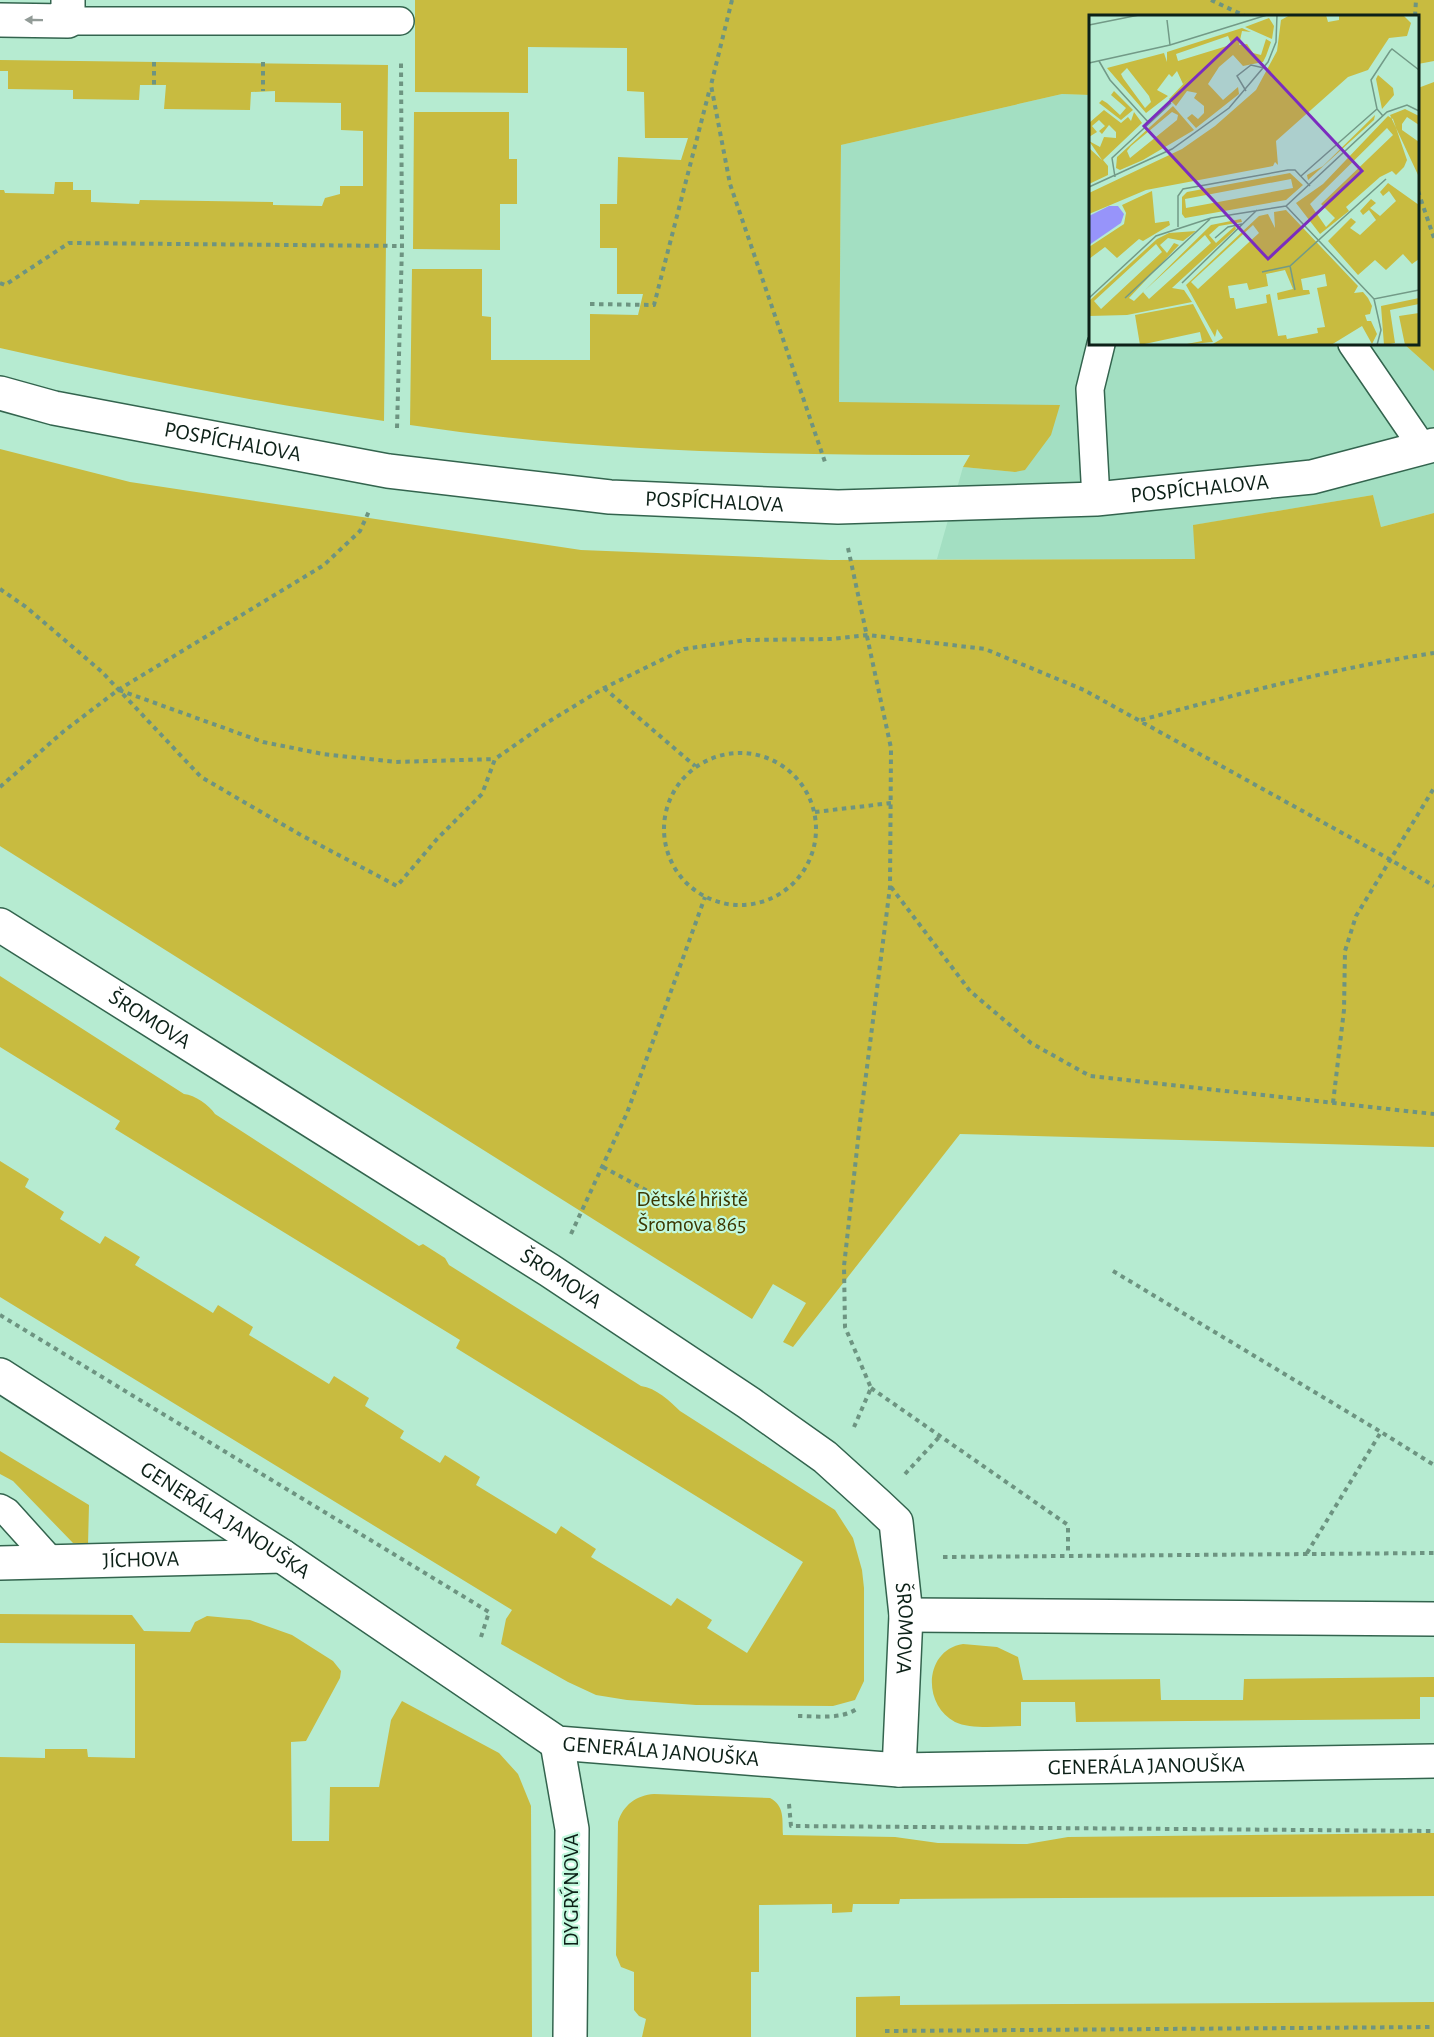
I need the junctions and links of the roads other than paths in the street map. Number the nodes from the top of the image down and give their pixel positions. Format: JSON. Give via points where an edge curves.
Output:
{"nodes":[{"id":1,"x":68,"y":10,"type":"edge"},
{"id":2,"x":0,"y":20,"type":"edge"},
{"id":3,"x":400,"y":21,"type":"road end"},
{"id":4,"x":1101,"y":345,"type":"edge"},
{"id":5,"x":1353,"y":345,"type":"edge"},
{"id":6,"x":0,"y":393,"type":"edge"},
{"id":7,"x":1429,"y":446,"type":"edge"},
{"id":8,"x":1096,"y":499,"type":"junction"},
{"id":9,"x":0,"y":925,"type":"edge"},
{"id":10,"x":0,"y":1375,"type":"edge"},
{"id":11,"x":0,"y":1508,"type":"edge"},
{"id":12,"x":282,"y":1556,"type":"junction"},
{"id":13,"x":52,"y":1562,"type":"junction"},
{"id":14,"x":0,"y":1563,"type":"edge"},
{"id":15,"x":906,"y":1615,"type":"junction"},
{"id":16,"x":1434,"y":1618,"type":"edge"},
{"id":17,"x":557,"y":1743,"type":"junction"},
{"id":18,"x":1434,"y":1761,"type":"edge"},
{"id":19,"x":899,"y":1770,"type":"junction"},
{"id":20,"x":570,"y":2037,"type":"edge"}],
"edges":[{"from":1,"to":2,"type":"street","one_way":true},
{"from":1,"to":3,"type":"lane"},
{"from":4,"to":8,"type":"lane","via":[[1090,389]]},
{"from":5,"to":7,"type":"lane"},
{"from":6,"to":8,"type":"street","name":"POSPÍCHALOVA","via":[[54,408],[388,471],[610,497],[838,507]]},
{"from":7,"to":8,"type":"street","name":"POSPÍCHALOVA","via":[[1312,477]]},
{"from":9,"to":15,"type":"street","name":"ŠROMOVA","via":[[549,1270],[837,1466],[896,1522]]},
{"from":10,"to":12,"type":"street","name":"GENERÁLA JANOUŠKA"},
{"from":11,"to":13,"type":"lane"},
{"from":12,"to":13,"type":"street","name":"JÍCHOVA"},
{"from":12,"to":17,"type":"street","name":"GENERÁLA JANOUŠKA"},
{"from":13,"to":14,"type":"street","name":"JÍCHOVA"},
{"from":15,"to":16,"type":"street"},
{"from":15,"to":19,"type":"street","name":"ŠROMOVA"},
{"from":17,"to":19,"type":"street","name":"GENERÁLA JANOUŠKA"},
{"from":17,"to":20,"type":"street","name":"DYGRÝNOVA","via":[[572,1829]]},
{"from":18,"to":19,"type":"street","name":"GENERÁLA JANOUŠKA"}]}
